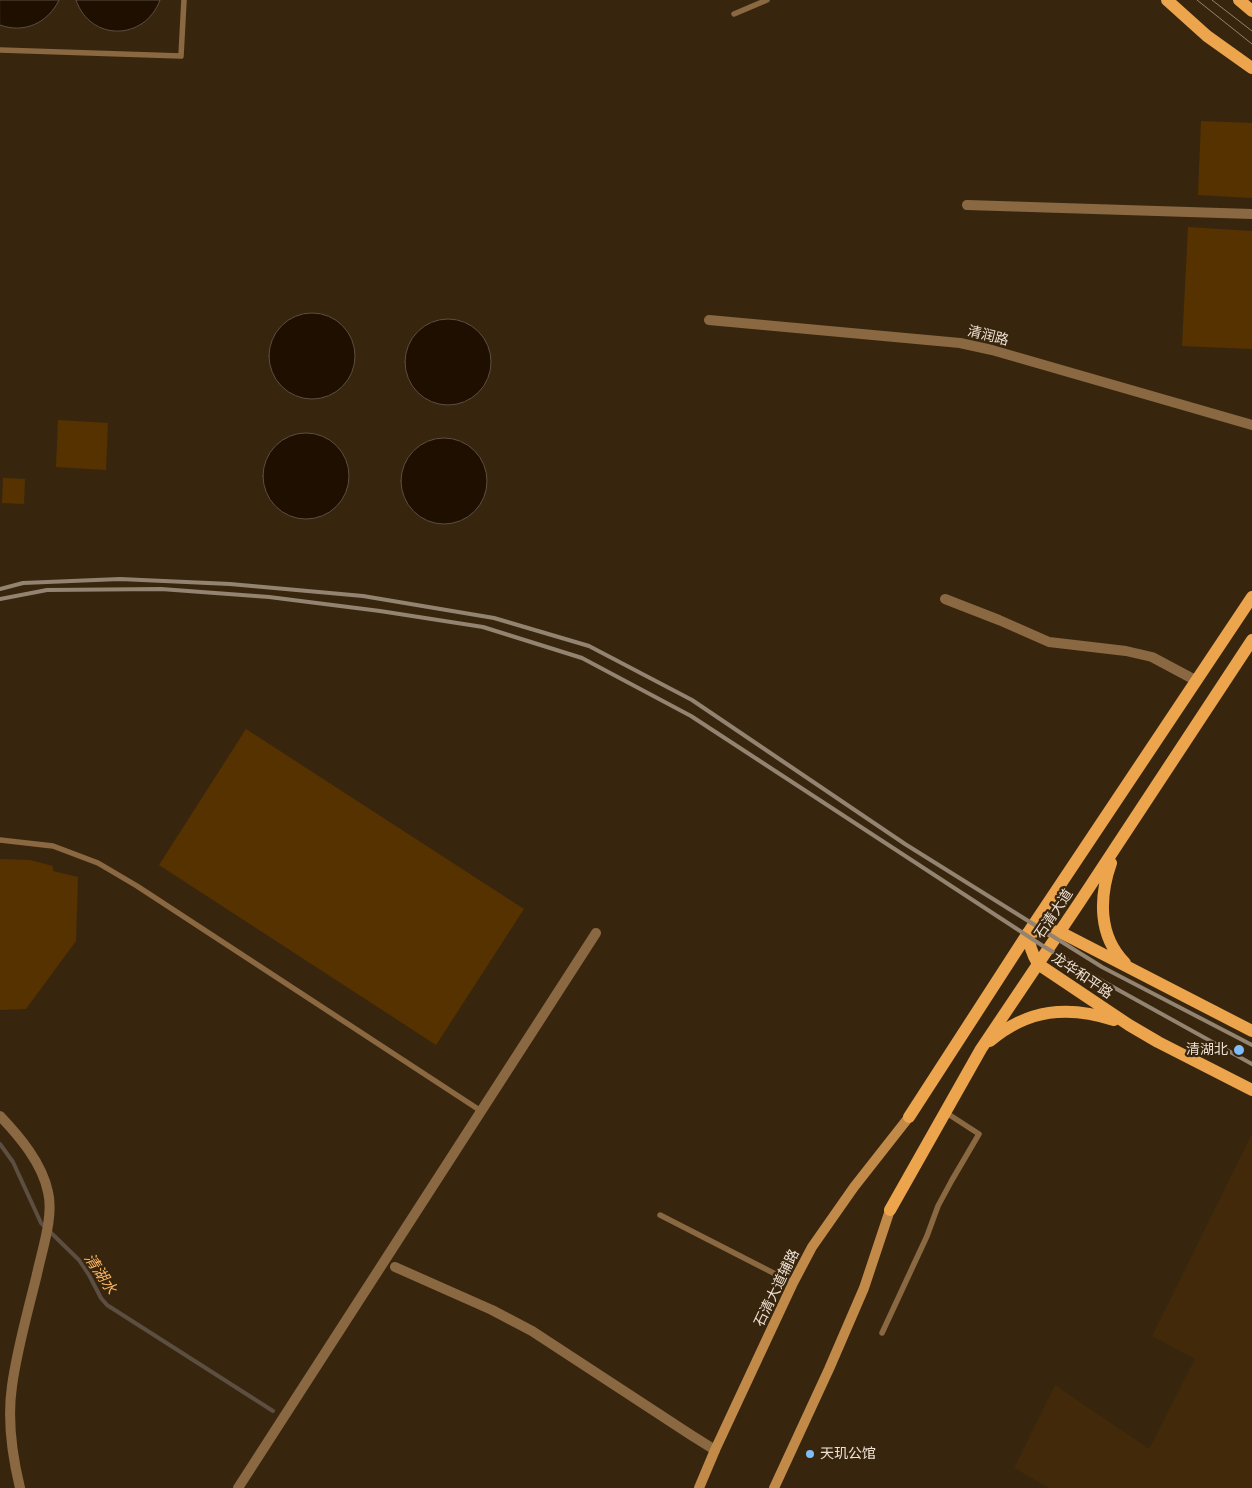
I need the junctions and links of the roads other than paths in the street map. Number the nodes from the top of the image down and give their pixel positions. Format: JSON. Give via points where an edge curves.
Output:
{"nodes":[{"id":1,"x":184,"y":0,"type":"edge"},
{"id":2,"x":767,"y":0,"type":"edge"},
{"id":3,"x":1167,"y":0,"type":"edge"},
{"id":4,"x":1238,"y":0,"type":"edge"},
{"id":5,"x":1252,"y":11,"type":"edge"},
{"id":6,"x":734,"y":14,"type":"dead end"},
{"id":7,"x":0,"y":50,"type":"edge"},
{"id":8,"x":1252,"y":68,"type":"edge"},
{"id":9,"x":967,"y":205,"type":"dead end"},
{"id":10,"x":1252,"y":214,"type":"edge"},
{"id":11,"x":709,"y":320,"type":"dead end"},
{"id":12,"x":1252,"y":425,"type":"edge"},
{"id":13,"x":1252,"y":597,"type":"edge"},
{"id":14,"x":945,"y":599,"type":"dead end"},
{"id":15,"x":1252,"y":640,"type":"edge"},
{"id":16,"x":1197,"y":681,"type":"junction"},
{"id":17,"x":0,"y":840,"type":"edge"},
{"id":18,"x":1118,"y":844,"type":"junction"},
{"id":19,"x":1060,"y":932,"type":"junction"},
{"id":20,"x":596,"y":933,"type":"dead end"},
{"id":21,"x":1028,"y":933,"type":"junction"},
{"id":22,"x":1038,"y":964,"type":"junction"},
{"id":23,"x":1132,"y":970,"type":"junction"},
{"id":24,"x":1129,"y":1025,"type":"junction"},
{"id":25,"x":1252,"y":1030,"type":"edge"},
{"id":26,"x":981,"y":1049,"type":"junction"},
{"id":27,"x":1252,"y":1090,"type":"edge"},
{"id":28,"x":482,"y":1111,"type":"junction"},
{"id":29,"x":945,"y":1112,"type":"junction"},
{"id":30,"x":0,"y":1116,"type":"edge"},
{"id":31,"x":909,"y":1117,"type":"joint"},
{"id":32,"x":890,"y":1210,"type":"joint"},
{"id":33,"x":660,"y":1215,"type":"dead end"},
{"id":34,"x":395,"y":1267,"type":"dead end"},
{"id":35,"x":793,"y":1283,"type":"junction"},
{"id":36,"x":882,"y":1332,"type":"dead end"},
{"id":37,"x":715,"y":1450,"type":"junction"},
{"id":38,"x":20,"y":1488,"type":"edge"},
{"id":39,"x":238,"y":1488,"type":"edge"},
{"id":40,"x":698,"y":1488,"type":"edge"},
{"id":41,"x":774,"y":1488,"type":"edge"}],
"edges":[{"from":1,"to":7,"type":"lane","via":[[181,56]]},
{"from":2,"to":6,"type":"lane"},
{"from":3,"to":8,"type":"main road","via":[[1207,36]]},
{"from":4,"to":5,"type":"main road"},
{"from":9,"to":10,"type":"street"},
{"from":11,"to":12,"type":"street","name":"清润路","via":[[960,343]]},
{"from":13,"to":16,"type":"main road","name":"石清大道"},
{"from":14,"to":16,"type":"street","via":[[1049,642],[1152,657]]},
{"from":15,"to":18,"type":"main road","name":"石清大道"},
{"from":16,"to":21,"type":"main road","name":"石清大道"},
{"from":17,"to":28,"type":"lane","via":[[53,846],[98,863]]},
{"from":18,"to":19,"type":"main road","name":"石清大道"},
{"from":18,"to":23,"type":"main road","via":[[1104,885],[1104,926],[1118,956]]},
{"from":19,"to":21,"type":"main road","name":"龙华和平路"},
{"from":19,"to":22,"type":"main road","name":"石清大道"},
{"from":19,"to":23,"type":"main road","name":"龙华和平路"},
{"from":20,"to":28,"type":"street"},
{"from":21,"to":22,"type":"main road","name":"龙华和平路","via":[[1028,943]]},
{"from":21,"to":31,"type":"main road","name":"石清大道"},
{"from":22,"to":24,"type":"main road","name":"龙华和平路"},
{"from":22,"to":26,"type":"main road","name":"石清大道"},
{"from":23,"to":25,"type":"main road","name":"龙华和平路"},
{"from":24,"to":26,"type":"main road","via":[[1074,1010],[1050,1012],[1024,1020],[1000,1033]]},
{"from":24,"to":27,"type":"main road","name":"龙华和平路"},
{"from":26,"to":29,"type":"main road","name":"石清大道"},
{"from":28,"to":39,"type":"street"},
{"from":29,"to":32,"type":"main road","name":"石清大道"},
{"from":29,"to":36,"type":"lane","via":[[979,1134],[938,1206]]},
{"from":30,"to":38,"type":"street","via":[[31,1154],[48,1192],[49,1215],[12,1386],[11,1426]]},
{"from":31,"to":35,"type":"main road","name":"石清大道辅路","via":[[812,1247]]},
{"from":32,"to":41,"type":"main road","via":[[864,1288]]},
{"from":33,"to":35,"type":"lane"},
{"from":34,"to":37,"type":"street","via":[[532,1331]]},
{"from":35,"to":37,"type":"main road","name":"石清大道辅路"},
{"from":37,"to":40,"type":"main road","name":"石清大道辅路"}]}
